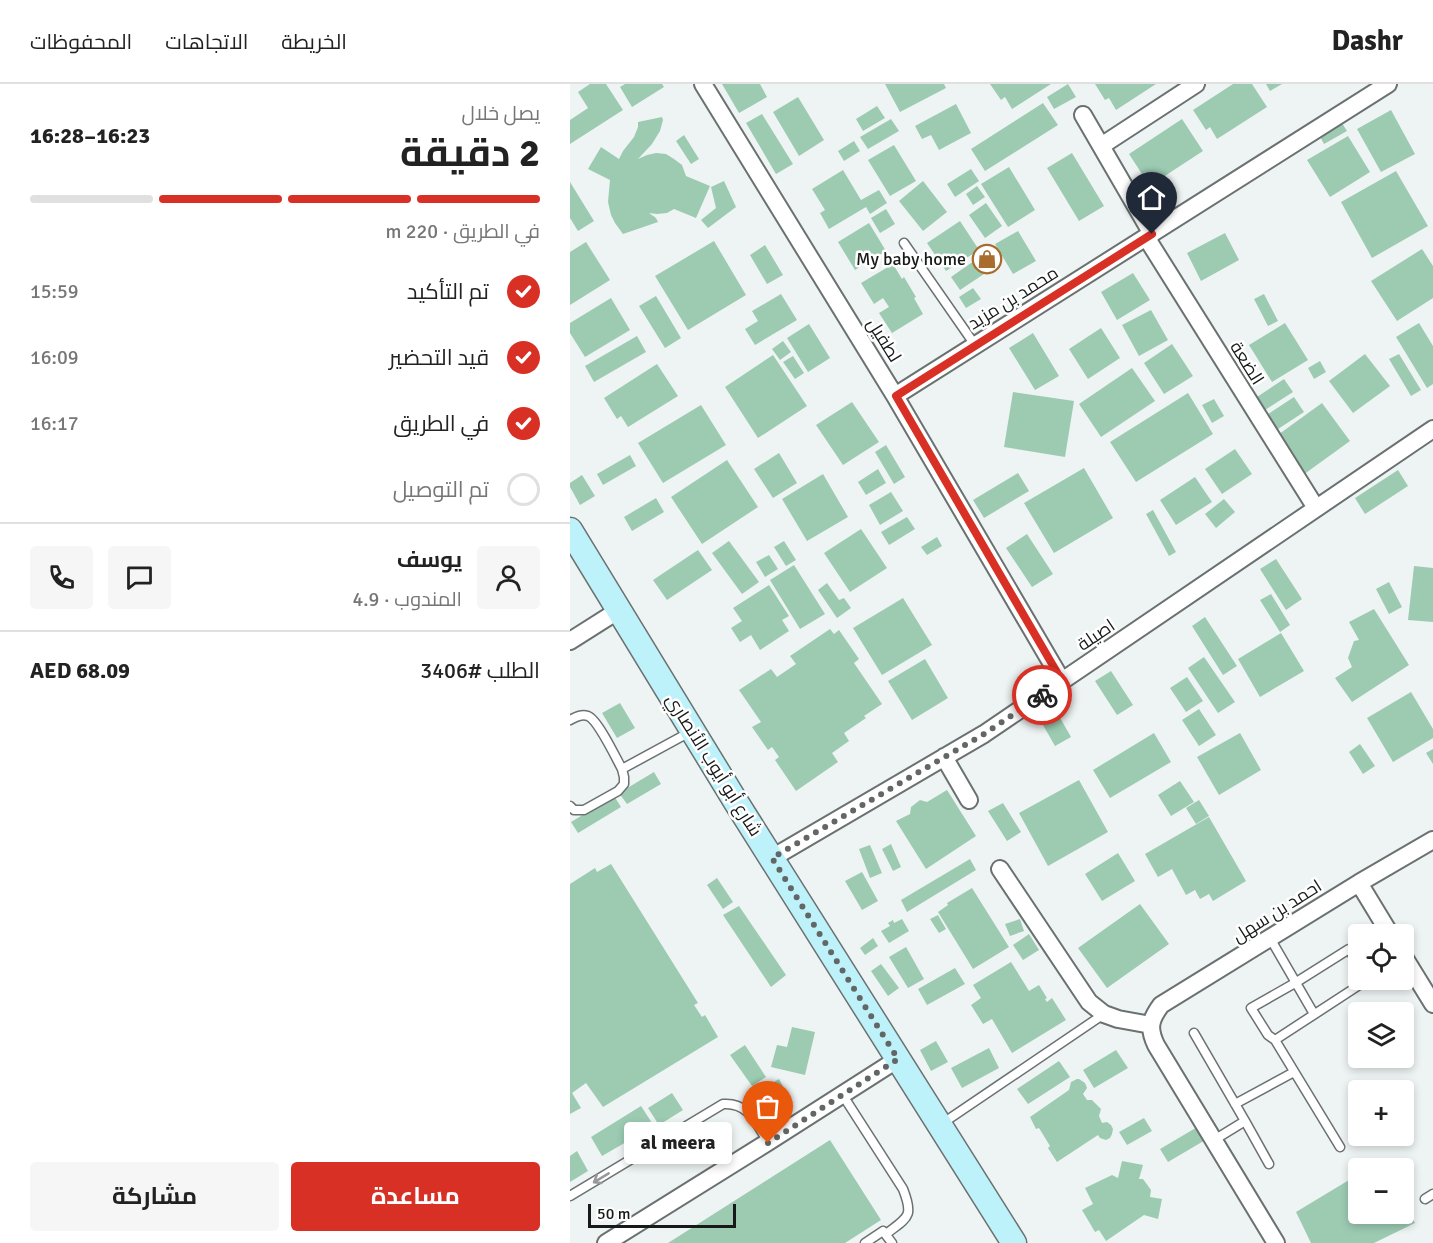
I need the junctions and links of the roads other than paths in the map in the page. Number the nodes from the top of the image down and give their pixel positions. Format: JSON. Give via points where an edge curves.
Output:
{"nodes":[{"id":1,"x":703,"y":84,"type":"edge"},
{"id":2,"x":1196,"y":84,"type":"edge"},
{"id":3,"x":1388,"y":84,"type":"edge"},
{"id":4,"x":1083,"y":115,"type":"dead end"},
{"id":5,"x":1101,"y":146,"type":"junction"},
{"id":6,"x":1149,"y":235,"type":"junction"},
{"id":7,"x":904,"y":243,"type":"dead end"},
{"id":8,"x":975,"y":345,"type":"junction"},
{"id":9,"x":896,"y":396,"type":"junction"},
{"id":10,"x":1433,"y":429,"type":"edge"},
{"id":11,"x":1316,"y":508,"type":"junction"},
{"id":12,"x":570,"y":530,"type":"edge"},
{"id":13,"x":619,"y":610,"type":"junction"},
{"id":14,"x":570,"y":641,"type":"edge"},
{"id":15,"x":1062,"y":681,"type":"junction"},
{"id":16,"x":570,"y":720,"type":"edge"},
{"id":17,"x":693,"y":730,"type":"junction"},
{"id":18,"x":944,"y":757,"type":"junction"},
{"id":19,"x":621,"y":769,"type":"junction"},
{"id":20,"x":969,"y":800,"type":"dead end"},
{"id":21,"x":570,"y":806,"type":"edge"},
{"id":22,"x":1433,"y":840,"type":"edge"},
{"id":23,"x":772,"y":858,"type":"junction"},
{"id":24,"x":1000,"y":869,"type":"dead end"},
{"id":25,"x":1359,"y":883,"type":"junction"},
{"id":26,"x":1384,"y":924,"type":"edge"},
{"id":27,"x":1270,"y":939,"type":"junction"},
{"id":28,"x":1348,"y":949,"type":"edge"},
{"id":29,"x":1414,"y":973,"type":"edge"},
{"id":30,"x":1295,"y":983,"type":"junction"},
{"id":31,"x":1351,"y":990,"type":"edge"},
{"id":32,"x":1433,"y":1004,"type":"edge"},
{"id":33,"x":1104,"y":1014,"type":"junction"},
{"id":34,"x":1314,"y":1014,"type":"junction"},
{"id":35,"x":1151,"y":1025,"type":"junction"},
{"id":36,"x":1194,"y":1033,"type":"dead end"},
{"id":37,"x":1275,"y":1040,"type":"junction"},
{"id":38,"x":898,"y":1059,"type":"junction"},
{"id":39,"x":1294,"y":1072,"type":"junction"},
{"id":40,"x":842,"y":1094,"type":"junction"},
{"id":41,"x":1235,"y":1104,"type":"junction"},
{"id":42,"x":1245,"y":1121,"type":"junction"},
{"id":43,"x":940,"y":1125,"type":"junction"},
{"id":44,"x":1214,"y":1140,"type":"junction"},
{"id":45,"x":768,"y":1143,"type":"junction"},
{"id":46,"x":1340,"y":1148,"type":"dead end"},
{"id":47,"x":1269,"y":1164,"type":"dead end"},
{"id":48,"x":1433,"y":1194,"type":"edge"},
{"id":49,"x":570,"y":1196,"type":"edge"},
{"id":50,"x":1425,"y":1199,"type":"dead end"},
{"id":51,"x":631,"y":1227,"type":"junction"},
{"id":52,"x":886,"y":1234,"type":"junction"},
{"id":53,"x":606,"y":1243,"type":"edge"},
{"id":54,"x":621,"y":1243,"type":"edge"},
{"id":55,"x":865,"y":1243,"type":"edge"},
{"id":56,"x":892,"y":1243,"type":"edge"},
{"id":57,"x":1014,"y":1243,"type":"edge"},
{"id":58,"x":1275,"y":1243,"type":"edge"}],
"edges":[{"from":1,"to":9,"type":"street","name":"لطفيل"},
{"from":2,"to":5,"type":"street"},
{"from":3,"to":6,"type":"street","name":"محمد بن مزيد"},
{"from":4,"to":5,"type":"street"},
{"from":5,"to":6,"type":"street"},
{"from":6,"to":8,"type":"street","name":"محمد بن مزيد"},
{"from":6,"to":11,"type":"street","name":"الضعة"},
{"from":7,"to":8,"type":"lane"},
{"from":8,"to":9,"type":"street","name":"محمد بن مزيد"},
{"from":9,"to":15,"type":"street","name":"لطفيل"},
{"from":10,"to":11,"type":"street","name":"اصيلة"},
{"from":11,"to":15,"type":"street","name":"اصيلة"},
{"from":12,"to":13,"type":"street","name":"شارع أبو أيوب الأنصاري"},
{"from":13,"to":14,"type":"street"},
{"from":13,"to":17,"type":"street","name":"شارع أبو أيوب الأنصاري"},
{"from":15,"to":18,"type":"street","name":"اصيلة"},
{"from":16,"to":19,"type":"lane","via":[[586,716],[596,722]]},
{"from":17,"to":19,"type":"lane"},
{"from":17,"to":23,"type":"street","name":"شارع أبو أيوب الأنصاري"},
{"from":18,"to":20,"type":"street"},
{"from":18,"to":23,"type":"street","name":"اصيلة"},
{"from":19,"to":21,"type":"lane","via":[[624,784],[618,791],[584,810]]},
{"from":22,"to":25,"type":"street","name":"احمد بن سهل"},
{"from":23,"to":38,"type":"street","name":"شارع أبو أيوب الأنصاري"},
{"from":24,"to":33,"type":"street","via":[[1089,1002]]},
{"from":25,"to":26,"type":"street"},
{"from":25,"to":27,"type":"street","name":"احمد بن سهل"},
{"from":27,"to":30,"type":"lane"},
{"from":27,"to":35,"type":"street","name":"احمد بن سهل","via":[[1161,1005]]},
{"from":28,"to":30,"type":"lane"},
{"from":29,"to":32,"type":"street"},
{"from":30,"to":34,"type":"lane"},
{"from":30,"to":37,"type":"lane","via":[[1251,1008]]},
{"from":31,"to":34,"type":"lane"},
{"from":33,"to":35,"type":"street"},
{"from":33,"to":43,"type":"lane"},
{"from":34,"to":37,"type":"lane"},
{"from":35,"to":44,"type":"street","via":[[1156,1045]]},
{"from":36,"to":41,"type":"lane"},
{"from":37,"to":39,"type":"lane"},
{"from":38,"to":40,"type":"street"},
{"from":38,"to":43,"type":"street","name":"شارع أبو أيوب الأنصاري"},
{"from":39,"to":41,"type":"lane"},
{"from":39,"to":46,"type":"lane"},
{"from":40,"to":45,"type":"street"},
{"from":40,"to":52,"type":"lane","via":[[908,1201],[908,1216]]},
{"from":41,"to":42,"type":"lane"},
{"from":42,"to":44,"type":"lane"},
{"from":42,"to":47,"type":"lane"},
{"from":43,"to":57,"type":"street","name":"شارع أبو أيوب الأنصاري"},
{"from":44,"to":58,"type":"street"},
{"from":45,"to":49,"type":"lane","one_way":true,"via":[[745,1109],[723,1104]]},
{"from":45,"to":51,"type":"street"},
{"from":48,"to":50,"type":"lane"},
{"from":51,"to":53,"type":"street"},
{"from":51,"to":54,"type":"lane"},
{"from":52,"to":55,"type":"lane","via":[[884,1231]]},
{"from":52,"to":56,"type":"lane"}]}
